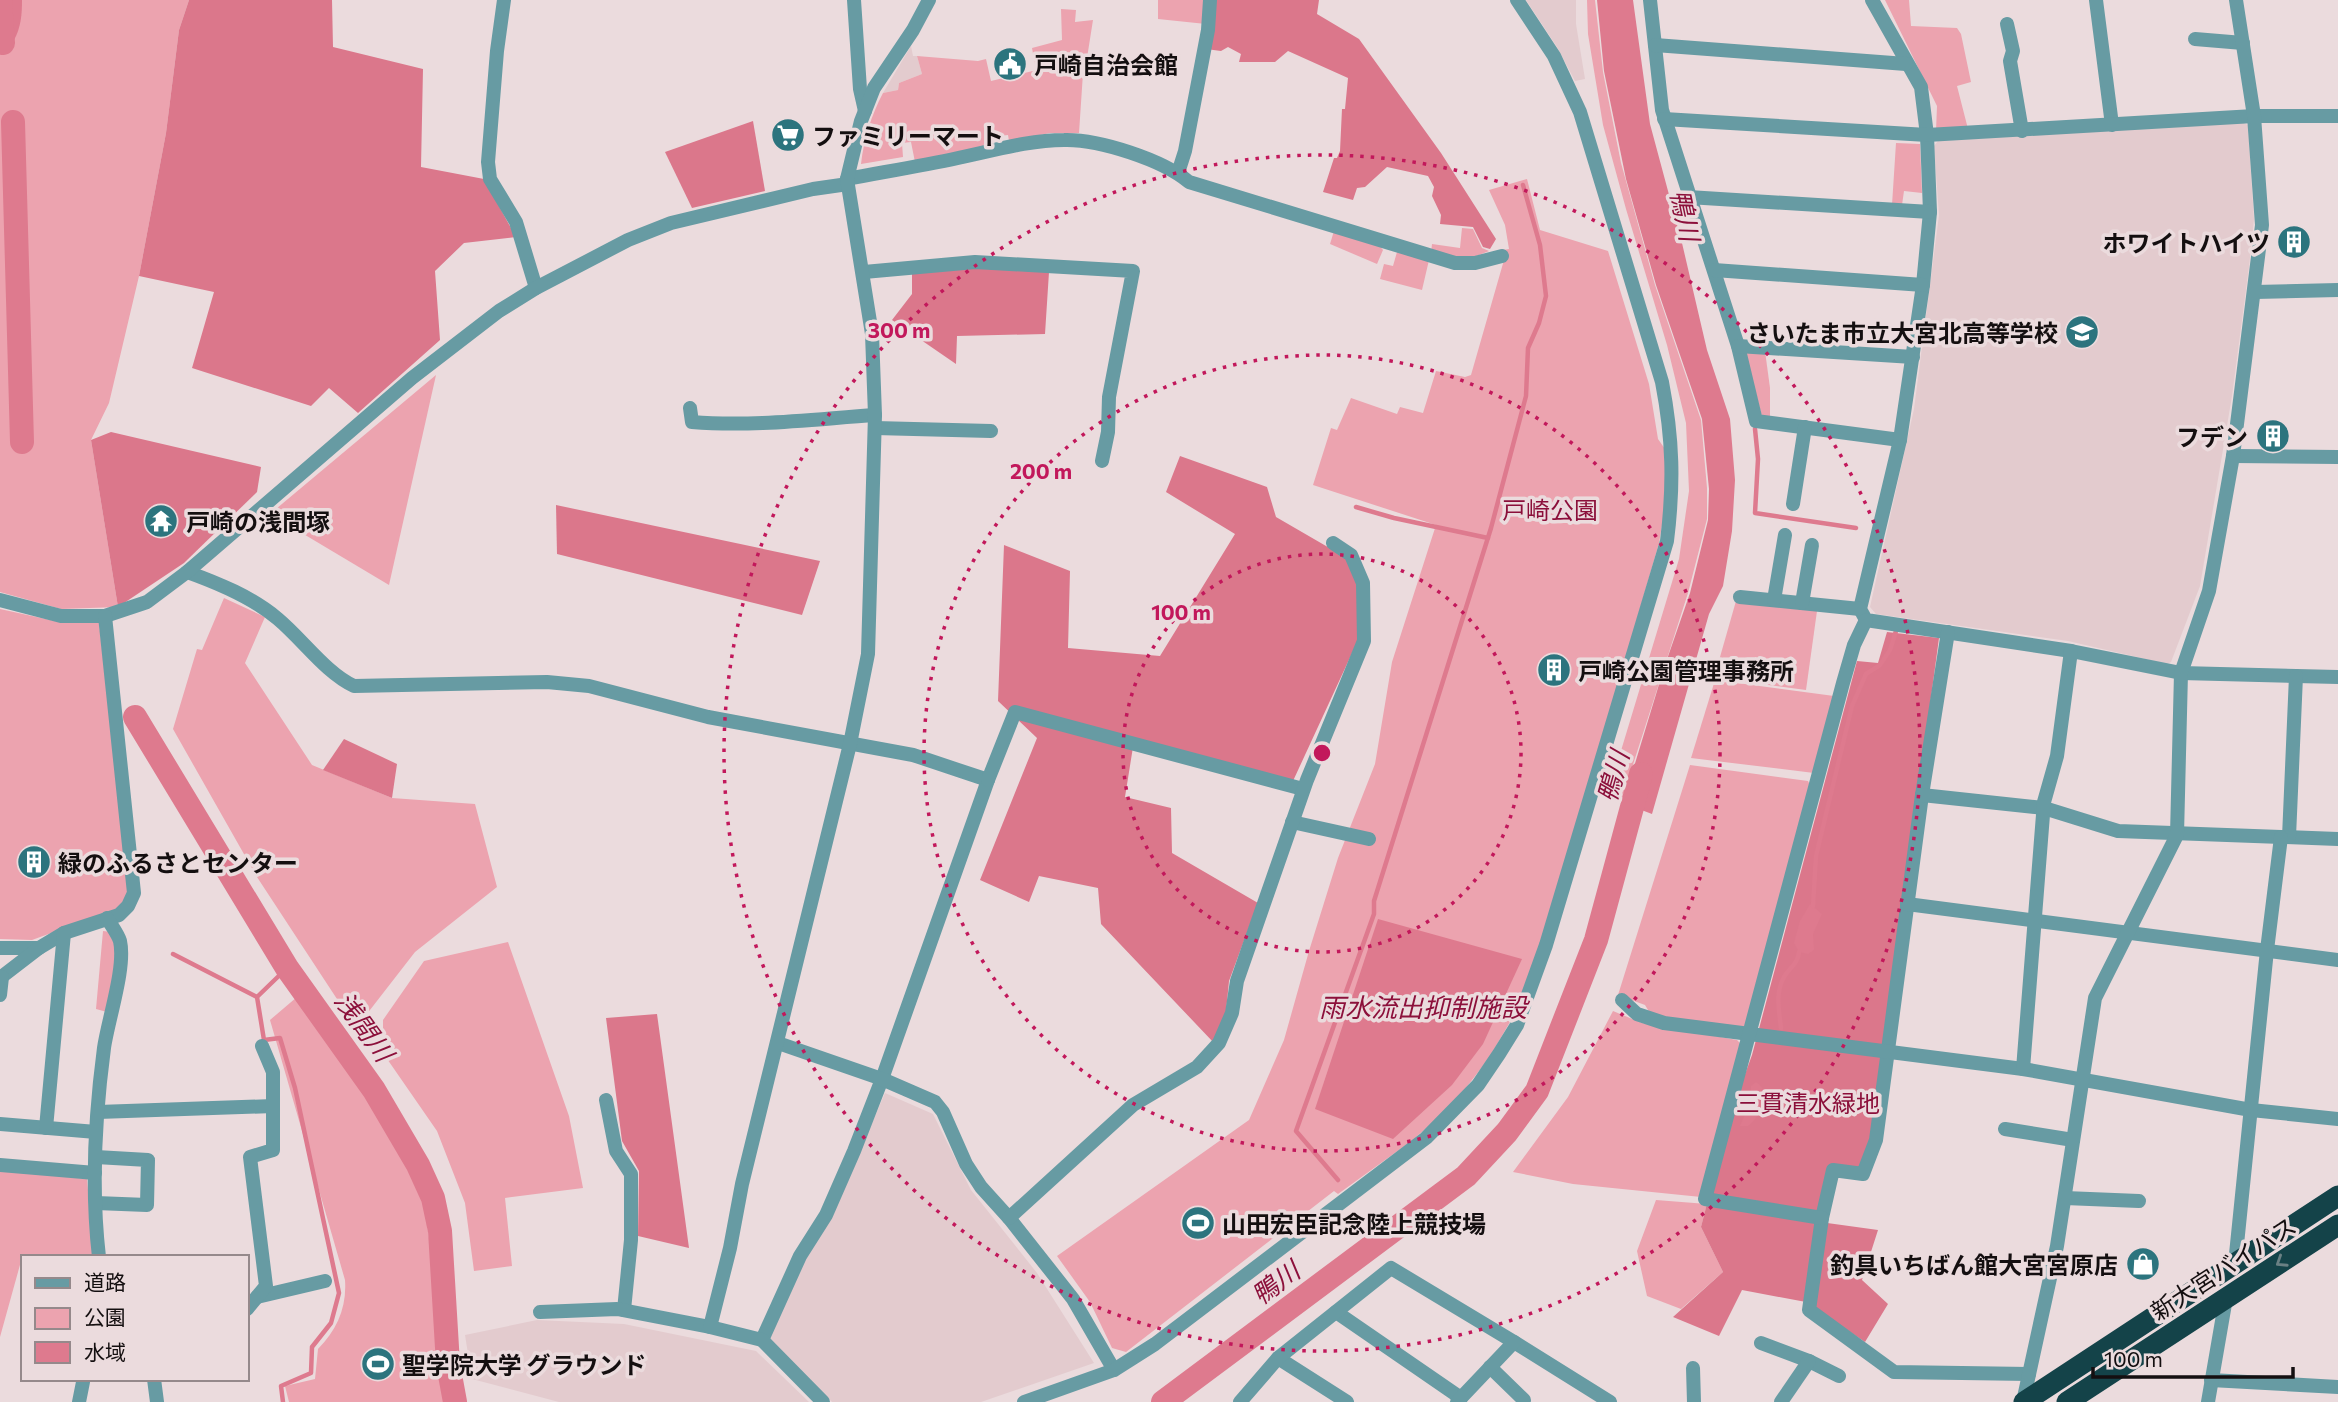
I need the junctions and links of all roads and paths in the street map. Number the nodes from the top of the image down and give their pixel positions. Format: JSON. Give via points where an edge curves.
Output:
{"nodes":[{"id":1,"x":504,"y":0,"type":"edge"},
{"id":2,"x":854,"y":0,"type":"edge"},
{"id":3,"x":929,"y":0,"type":"edge"},
{"id":4,"x":1210,"y":0,"type":"edge"},
{"id":5,"x":1517,"y":0,"type":"edge"},
{"id":6,"x":1650,"y":0,"type":"edge"},
{"id":7,"x":1872,"y":0,"type":"edge"},
{"id":8,"x":2096,"y":0,"type":"edge"},
{"id":9,"x":2236,"y":0,"type":"edge"},
{"id":10,"x":2007,"y":24,"type":"dead end"},
{"id":11,"x":2195,"y":39,"type":"dead end"},
{"id":12,"x":2243,"y":43,"type":"junction"},
{"id":13,"x":1655,"y":45,"type":"junction"},
{"id":14,"x":1906,"y":64,"type":"junction"},
{"id":15,"x":865,"y":111,"type":"junction"},
{"id":16,"x":2254,"y":116,"type":"junction"},
{"id":17,"x":2338,"y":116,"type":"edge"},
{"id":18,"x":1664,"y":119,"type":"junction"},
{"id":19,"x":2112,"y":125,"type":"junction"},
{"id":20,"x":2021,"y":131,"type":"junction"},
{"id":21,"x":1927,"y":135,"type":"junction"},
{"id":22,"x":1178,"y":173,"type":"junction"},
{"id":23,"x":847,"y":181,"type":"junction"},
{"id":24,"x":1688,"y":197,"type":"junction"},
{"id":25,"x":1930,"y":212,"type":"junction"},
{"id":26,"x":1502,"y":256,"type":"dead end"},
{"id":27,"x":1714,"y":270,"type":"junction"},
{"id":28,"x":864,"y":272,"type":"junction"},
{"id":29,"x":1923,"y":285,"type":"junction"},
{"id":30,"x":536,"y":288,"type":"junction"},
{"id":31,"x":2338,"y":290,"type":"edge"},
{"id":32,"x":2255,"y":292,"type":"junction"},
{"id":33,"x":1738,"y":346,"type":"junction"},
{"id":34,"x":1913,"y":357,"type":"junction"},
{"id":35,"x":690,"y":408,"type":"dead end"},
{"id":36,"x":875,"y":421,"type":"junction"},
{"id":37,"x":1805,"y":427,"type":"junction"},
{"id":38,"x":990,"y":431,"type":"dead end"},
{"id":39,"x":1900,"y":440,"type":"junction"},
{"id":40,"x":2233,"y":456,"type":"junction"},
{"id":41,"x":2338,"y":457,"type":"edge"},
{"id":42,"x":1102,"y":461,"type":"dead end"},
{"id":43,"x":1793,"y":504,"type":"dead end"},
{"id":44,"x":1785,"y":535,"type":"dead end"},
{"id":45,"x":1333,"y":543,"type":"dead end"},
{"id":46,"x":1812,"y":544,"type":"dead end"},
{"id":47,"x":187,"y":572,"type":"junction"},
{"id":48,"x":1740,"y":597,"type":"dead end"},
{"id":49,"x":0,"y":600,"type":"edge"},
{"id":50,"x":1774,"y":600,"type":"junction"},
{"id":51,"x":1802,"y":603,"type":"junction"},
{"id":52,"x":1863,"y":614,"type":"junction"},
{"id":53,"x":104,"y":616,"type":"junction"},
{"id":54,"x":1948,"y":632,"type":"junction"},
{"id":55,"x":2071,"y":650,"type":"junction"},
{"id":56,"x":2181,"y":673,"type":"junction"},
{"id":57,"x":2296,"y":676,"type":"junction"},
{"id":58,"x":2338,"y":677,"type":"edge"},
{"id":59,"x":850,"y":744,"type":"junction"},
{"id":60,"x":988,"y":780,"type":"junction"},
{"id":61,"x":1303,"y":789,"type":"junction"},
{"id":62,"x":1922,"y":795,"type":"junction"},
{"id":63,"x":2044,"y":808,"type":"junction"},
{"id":64,"x":1292,"y":822,"type":"junction"},
{"id":65,"x":2177,"y":835,"type":"junction"},
{"id":66,"x":2285,"y":837,"type":"junction"},
{"id":67,"x":1369,"y":839,"type":"dead end"},
{"id":68,"x":2338,"y":839,"type":"edge"},
{"id":69,"x":1908,"y":904,"type":"junction"},
{"id":70,"x":107,"y":918,"type":"junction"},
{"id":71,"x":2035,"y":919,"type":"junction"},
{"id":72,"x":2127,"y":932,"type":"junction"},
{"id":73,"x":64,"y":933,"type":"junction"},
{"id":74,"x":0,"y":948,"type":"edge"},
{"id":75,"x":39,"y":948,"type":"junction"},
{"id":76,"x":2267,"y":950,"type":"junction"},
{"id":77,"x":2338,"y":960,"type":"edge"},
{"id":78,"x":1,"y":978,"type":"edge"},
{"id":79,"x":0,"y":995,"type":"edge"},
{"id":80,"x":1622,"y":1000,"type":"dead end"},
{"id":81,"x":1748,"y":1036,"type":"junction"},
{"id":82,"x":778,"y":1044,"type":"junction"},
{"id":83,"x":262,"y":1046,"type":"dead end"},
{"id":84,"x":1888,"y":1051,"type":"junction"},
{"id":85,"x":2023,"y":1069,"type":"junction"},
{"id":86,"x":2083,"y":1078,"type":"junction"},
{"id":87,"x":882,"y":1079,"type":"junction"},
{"id":88,"x":606,"y":1100,"type":"dead end"},
{"id":89,"x":273,"y":1106,"type":"junction"},
{"id":90,"x":2250,"y":1110,"type":"junction"},
{"id":91,"x":98,"y":1112,"type":"junction"},
{"id":92,"x":2338,"y":1119,"type":"edge"},
{"id":93,"x":0,"y":1124,"type":"edge"},
{"id":94,"x":46,"y":1128,"type":"junction"},
{"id":95,"x":2005,"y":1129,"type":"dead end"},
{"id":96,"x":96,"y":1132,"type":"junction"},
{"id":97,"x":2073,"y":1140,"type":"junction"},
{"id":98,"x":96,"y":1157,"type":"junction"},
{"id":99,"x":0,"y":1164,"type":"edge"},
{"id":100,"x":95,"y":1173,"type":"junction"},
{"id":101,"x":2338,"y":1196,"type":"edge"},
{"id":102,"x":2064,"y":1198,"type":"junction"},
{"id":103,"x":2139,"y":1201,"type":"dead end"},
{"id":104,"x":96,"y":1203,"type":"junction"},
{"id":105,"x":1009,"y":1218,"type":"junction"},
{"id":106,"x":1822,"y":1218,"type":"junction"},
{"id":107,"x":2338,"y":1225,"type":"edge"},
{"id":108,"x":99,"y":1255,"type":"edge"},
{"id":109,"x":2235,"y":1264,"type":"junction"},
{"id":110,"x":324,"y":1280,"type":"dead end"},
{"id":111,"x":257,"y":1297,"type":"junction"},
{"id":112,"x":2226,"y":1298,"type":"junction"},
{"id":113,"x":248,"y":1308,"type":"edge"},
{"id":114,"x":624,"y":1310,"type":"junction"},
{"id":115,"x":540,"y":1312,"type":"dead end"},
{"id":116,"x":1336,"y":1312,"type":"junction"},
{"id":117,"x":710,"y":1327,"type":"junction"},
{"id":118,"x":762,"y":1340,"type":"junction"},
{"id":119,"x":1514,"y":1342,"type":"junction"},
{"id":120,"x":1761,"y":1343,"type":"dead end"},
{"id":121,"x":1278,"y":1358,"type":"junction"},
{"id":122,"x":1809,"y":1361,"type":"junction"},
{"id":123,"x":1490,"y":1367,"type":"junction"},
{"id":124,"x":1693,"y":1368,"type":"dead end"},
{"id":125,"x":1114,"y":1370,"type":"junction"},
{"id":126,"x":2029,"y":1374,"type":"junction"},
{"id":127,"x":1839,"y":1376,"type":"dead end"},
{"id":128,"x":2211,"y":1380,"type":"junction"},
{"id":129,"x":154,"y":1381,"type":"edge"},
{"id":130,"x":83,"y":1382,"type":"dead end"},
{"id":131,"x":2338,"y":1387,"type":"edge"},
{"id":132,"x":1459,"y":1400,"type":"edge"},
{"id":133,"x":1524,"y":1400,"type":"dead end"},
{"id":134,"x":79,"y":1402,"type":"edge"},
{"id":135,"x":157,"y":1402,"type":"edge"},
{"id":136,"x":823,"y":1402,"type":"edge"},
{"id":137,"x":1024,"y":1402,"type":"edge"},
{"id":138,"x":1240,"y":1402,"type":"edge"},
{"id":139,"x":1347,"y":1402,"type":"edge"},
{"id":140,"x":1610,"y":1402,"type":"edge"},
{"id":141,"x":1694,"y":1402,"type":"edge"},
{"id":142,"x":1782,"y":1402,"type":"edge"},
{"id":143,"x":2024,"y":1402,"type":"edge"},
{"id":144,"x":2067,"y":1402,"type":"edge"},
{"id":145,"x":2208,"y":1402,"type":"edge"}],
"edges":[{"from":1,"to":30,"type":"street","via":[[488,162],[490,179],[516,222]]},
{"from":2,"to":15,"type":"street"},
{"from":3,"to":15,"type":"street","via":[[874,88]]},
{"from":4,"to":22,"type":"street"},
{"from":5,"to":125,"type":"street","via":[[1554,55],[1580,112],[1662,382],[1671,426],[1672,474],[1667,541],[1656,580],[1546,945],[1517,1025],[1489,1070],[1426,1138],[1155,1344]]},
{"from":6,"to":13,"type":"street"},
{"from":7,"to":14,"type":"street"},
{"from":8,"to":19,"type":"street"},
{"from":9,"to":12,"type":"street"},
{"from":10,"to":20,"type":"street"},
{"from":11,"to":12,"type":"street"},
{"from":12,"to":16,"type":"street"},
{"from":13,"to":14,"type":"street"},
{"from":13,"to":18,"type":"street"},
{"from":14,"to":21,"type":"street","via":[[1920,87]]},
{"from":15,"to":23,"type":"street"},
{"from":16,"to":17,"type":"street"},
{"from":16,"to":19,"type":"street"},
{"from":16,"to":32,"type":"street","via":[[2262,225]]},
{"from":18,"to":21,"type":"street"},
{"from":18,"to":24,"type":"street"},
{"from":19,"to":20,"type":"street"},
{"from":20,"to":21,"type":"street"},
{"from":21,"to":25,"type":"street"},
{"from":22,"to":23,"type":"street","via":[[1145,157],[1092,142],[1064,140]]},
{"from":22,"to":26,"type":"street","via":[[1189,182],[1419,254],[1464,264]]},
{"from":23,"to":28,"type":"street"},
{"from":23,"to":30,"type":"street","via":[[671,223]]},
{"from":24,"to":25,"type":"street"},
{"from":24,"to":27,"type":"street"},
{"from":25,"to":29,"type":"street"},
{"from":27,"to":29,"type":"street"},
{"from":27,"to":33,"type":"street"},
{"from":28,"to":36,"type":"street"},
{"from":28,"to":42,"type":"street","via":[[975,262],[1133,271]]},
{"from":29,"to":34,"type":"street"},
{"from":30,"to":47,"type":"street","via":[[499,310],[411,378]]},
{"from":31,"to":32,"type":"street"},
{"from":32,"to":40,"type":"street"},
{"from":33,"to":34,"type":"street"},
{"from":33,"to":37,"type":"street","via":[[1756,421]]},
{"from":34,"to":39,"type":"street"},
{"from":35,"to":36,"type":"street","via":[[692,422],[706,423]]},
{"from":36,"to":38,"type":"street"},
{"from":36,"to":59,"type":"street","via":[[868,654]]},
{"from":37,"to":39,"type":"street"},
{"from":37,"to":43,"type":"street"},
{"from":39,"to":52,"type":"street"},
{"from":40,"to":41,"type":"street"},
{"from":40,"to":56,"type":"street","via":[[2209,591]]},
{"from":44,"to":50,"type":"street"},
{"from":45,"to":61,"type":"street","via":[[1351,555],[1363,583],[1364,641]]},
{"from":46,"to":51,"type":"street"},
{"from":47,"to":53,"type":"street","via":[[147,602]]},
{"from":47,"to":59,"type":"street","via":[[276,617],[340,680],[354,687],[547,682],[589,686],[708,717]]},
{"from":48,"to":50,"type":"street"},
{"from":49,"to":53,"type":"street","via":[[61,616]]},
{"from":50,"to":51,"type":"street"},
{"from":51,"to":52,"type":"street"},
{"from":52,"to":54,"type":"street"},
{"from":52,"to":81,"type":"street"},
{"from":53,"to":70,"type":"street","via":[[134,893],[128,906]]},
{"from":54,"to":55,"type":"street"},
{"from":54,"to":62,"type":"street"},
{"from":55,"to":56,"type":"street"},
{"from":55,"to":63,"type":"street","via":[[2057,756]]},
{"from":56,"to":57,"type":"street"},
{"from":56,"to":65,"type":"street"},
{"from":57,"to":58,"type":"street"},
{"from":57,"to":66,"type":"street"},
{"from":59,"to":60,"type":"street","via":[[913,755]]},
{"from":59,"to":82,"type":"street"},
{"from":60,"to":61,"type":"street","via":[[1015,712]]},
{"from":60,"to":87,"type":"street"},
{"from":61,"to":64,"type":"street"},
{"from":62,"to":63,"type":"street"},
{"from":62,"to":69,"type":"street"},
{"from":63,"to":65,"type":"street","via":[[2118,831]]},
{"from":63,"to":71,"type":"street"},
{"from":64,"to":67,"type":"street"},
{"from":64,"to":105,"type":"street","via":[[1219,1043],[1197,1067],[1133,1105]]},
{"from":65,"to":66,"type":"street"},
{"from":65,"to":72,"type":"street"},
{"from":66,"to":68,"type":"street"},
{"from":66,"to":76,"type":"street"},
{"from":69,"to":71,"type":"street"},
{"from":69,"to":84,"type":"street"},
{"from":70,"to":73,"type":"street"},
{"from":70,"to":91,"type":"street","via":[[120,942],[119,968]]},
{"from":71,"to":72,"type":"street"},
{"from":71,"to":85,"type":"street"},
{"from":72,"to":76,"type":"street"},
{"from":72,"to":86,"type":"street","via":[[2095,998]]},
{"from":73,"to":75,"type":"street"},
{"from":73,"to":94,"type":"street"},
{"from":74,"to":75,"type":"street"},
{"from":75,"to":78,"type":"street"},
{"from":76,"to":77,"type":"street"},
{"from":76,"to":90,"type":"street"},
{"from":78,"to":79,"type":"street"},
{"from":80,"to":81,"type":"street","via":[[1637,1014],[1664,1023]]},
{"from":81,"to":84,"type":"street"},
{"from":81,"to":106,"type":"street","via":[[1705,1199]]},
{"from":82,"to":87,"type":"street"},
{"from":82,"to":117,"type":"street"},
{"from":83,"to":89,"type":"street","via":[[273,1072]]},
{"from":84,"to":85,"type":"street"},
{"from":84,"to":106,"type":"street","via":[[1876,1140],[1863,1174],[1833,1170]]},
{"from":85,"to":86,"type":"street"},
{"from":86,"to":90,"type":"street"},
{"from":86,"to":97,"type":"street"},
{"from":87,"to":105,"type":"street","via":[[935,1102],[974,1176]]},
{"from":87,"to":118,"type":"street","via":[[826,1215],[800,1256]]},
{"from":88,"to":114,"type":"street","via":[[616,1151],[631,1174]]},
{"from":89,"to":91,"type":"street"},
{"from":89,"to":111,"type":"street","via":[[273,1150],[250,1157],[266,1286]]},
{"from":90,"to":92,"type":"street"},
{"from":90,"to":109,"type":"street"},
{"from":91,"to":96,"type":"street"},
{"from":93,"to":94,"type":"street"},
{"from":94,"to":96,"type":"street"},
{"from":95,"to":97,"type":"street"},
{"from":96,"to":98,"type":"street"},
{"from":97,"to":102,"type":"street"},
{"from":98,"to":100,"type":"street"},
{"from":98,"to":104,"type":"street","via":[[148,1160],[147,1205]]},
{"from":99,"to":100,"type":"street"},
{"from":100,"to":104,"type":"street"},
{"from":101,"to":109,"type":"highway","name":"新大宮バイパス"},
{"from":102,"to":103,"type":"street"},
{"from":102,"to":126,"type":"street"},
{"from":104,"to":108,"type":"street"},
{"from":105,"to":125,"type":"street","via":[[1073,1299]]},
{"from":106,"to":126,"type":"street","via":[[1809,1310],[1894,1371]]},
{"from":107,"to":112,"type":"highway","name":"新大宮バイパス","one_way":true},
{"from":109,"to":143,"type":"highway","name":"新大宮バイパス"},
{"from":110,"to":111,"type":"street"},
{"from":111,"to":113,"type":"street"},
{"from":112,"to":128,"type":"street"},
{"from":112,"to":144,"type":"highway","name":"新大宮バイパス"},
{"from":114,"to":115,"type":"street"},
{"from":114,"to":117,"type":"street"},
{"from":116,"to":119,"type":"street","via":[[1391,1268]]},
{"from":116,"to":121,"type":"street"},
{"from":116,"to":132,"type":"street"},
{"from":117,"to":118,"type":"street"},
{"from":118,"to":136,"type":"street"},
{"from":119,"to":123,"type":"street"},
{"from":119,"to":140,"type":"street"},
{"from":120,"to":122,"type":"street"},
{"from":121,"to":138,"type":"street"},
{"from":121,"to":139,"type":"street"},
{"from":122,"to":127,"type":"street"},
{"from":122,"to":142,"type":"street"},
{"from":123,"to":132,"type":"street"},
{"from":123,"to":133,"type":"street"},
{"from":124,"to":141,"type":"street"},
{"from":125,"to":137,"type":"street"},
{"from":126,"to":143,"type":"street"},
{"from":128,"to":131,"type":"street"},
{"from":128,"to":145,"type":"street"},
{"from":129,"to":135,"type":"street"},
{"from":130,"to":134,"type":"street"}]}
